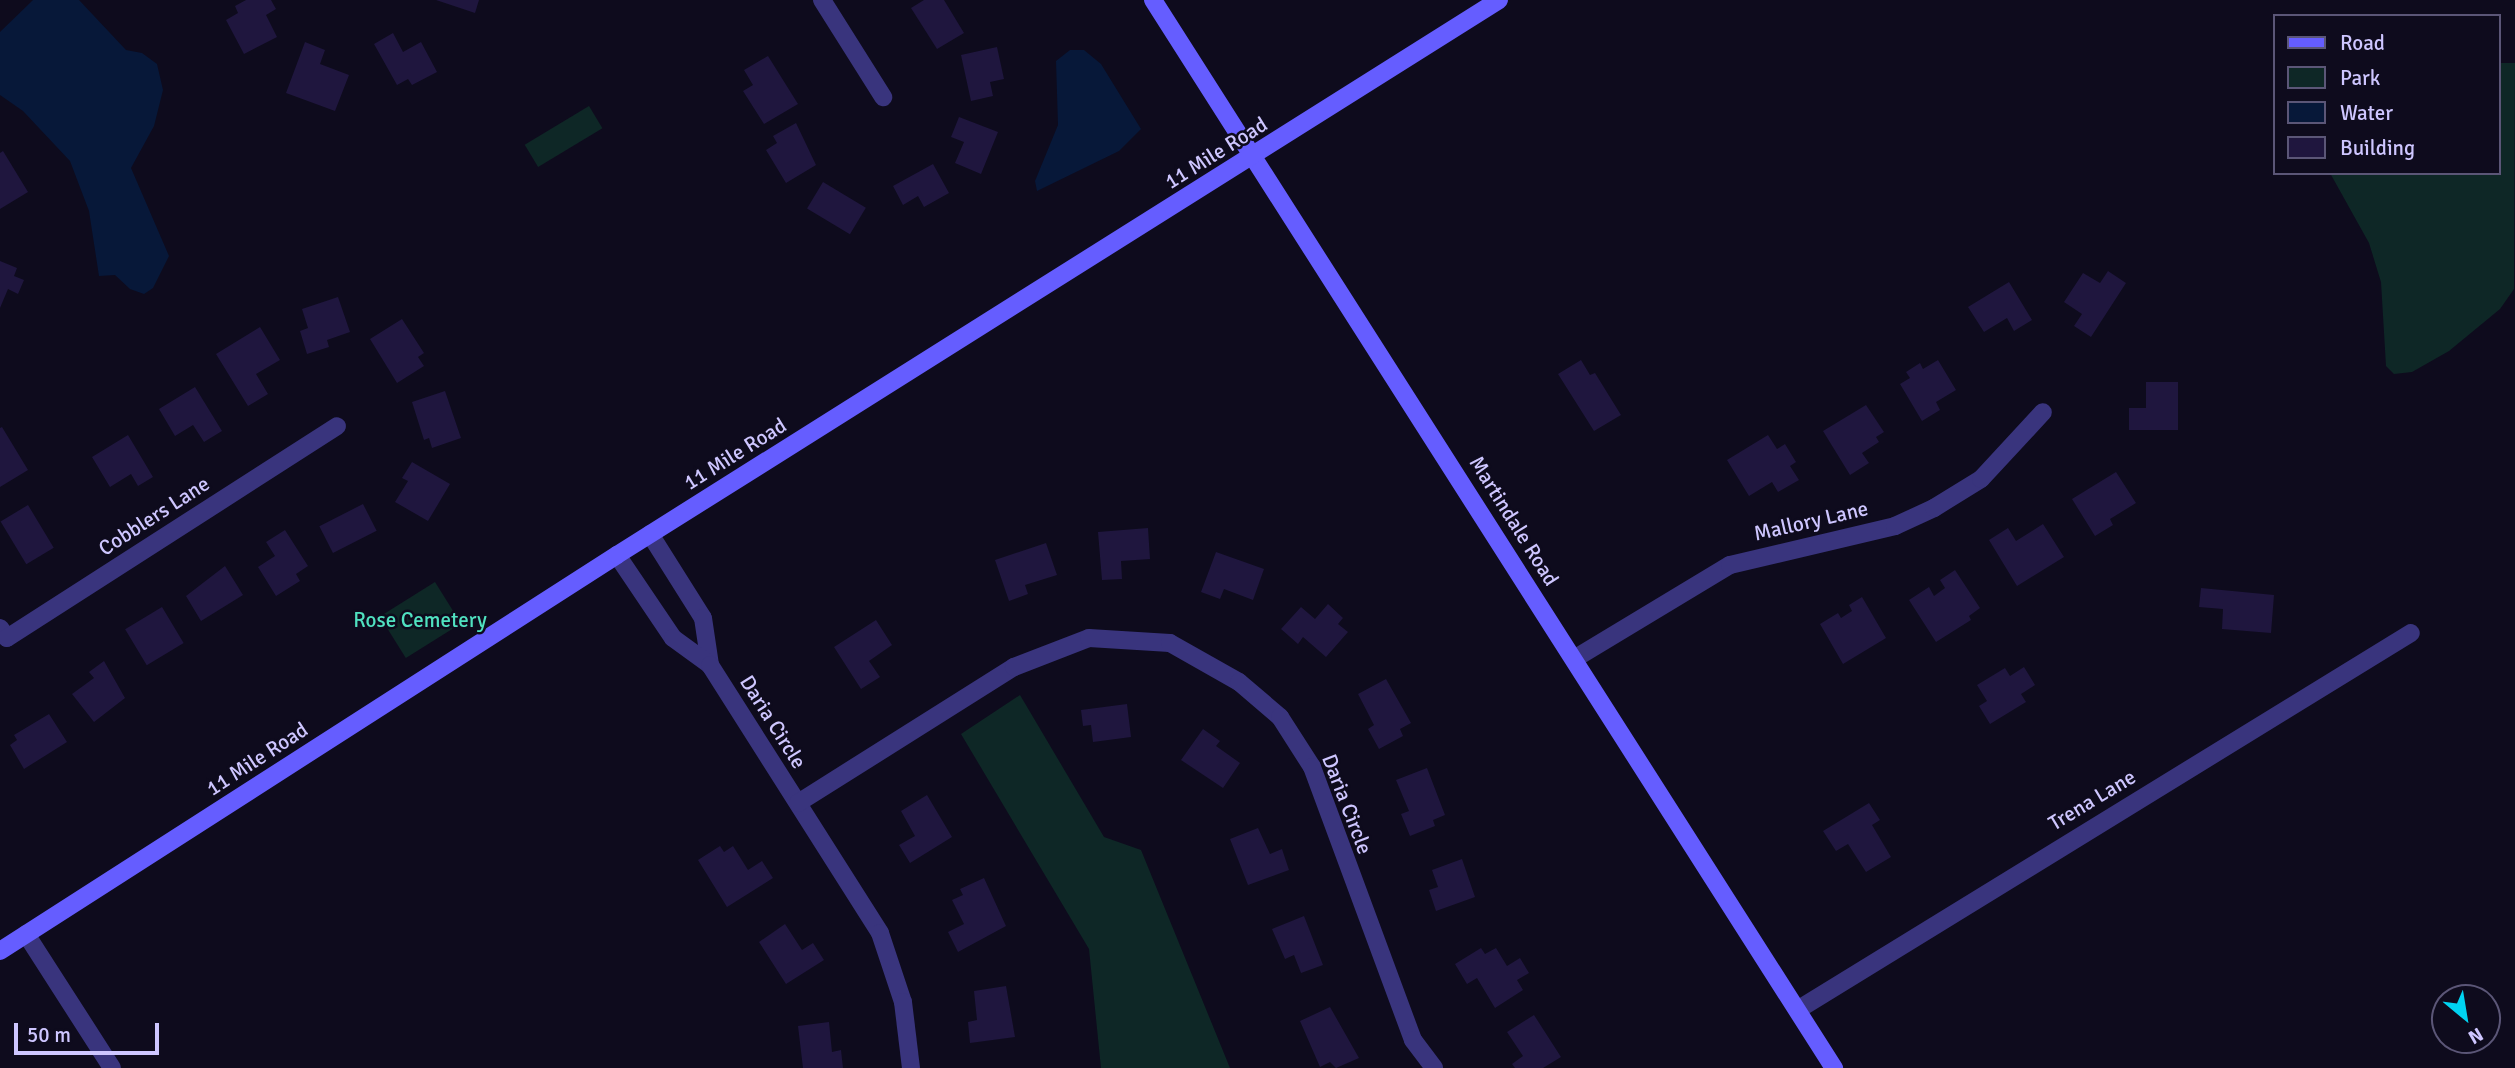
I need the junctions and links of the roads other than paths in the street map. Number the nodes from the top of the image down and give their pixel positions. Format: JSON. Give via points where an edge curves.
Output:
{"nodes":[{"id":1,"x":822,"y":0,"type":"edge"},
{"id":2,"x":1153,"y":0,"type":"edge"},
{"id":3,"x":1499,"y":0,"type":"edge"},
{"id":4,"x":883,"y":97,"type":"dead end"},
{"id":5,"x":1253,"y":158,"type":"junction"},
{"id":6,"x":2043,"y":412,"type":"dead end"},
{"id":7,"x":337,"y":426,"type":"dead end"},
{"id":8,"x":650,"y":534,"type":"junction"},
{"id":9,"x":617,"y":555,"type":"junction"},
{"id":10,"x":0,"y":628,"type":"edge"},
{"id":11,"x":2410,"y":633,"type":"dead end"},
{"id":12,"x":1574,"y":659,"type":"junction"},
{"id":13,"x":710,"y":665,"type":"junction"},
{"id":14,"x":798,"y":803,"type":"junction"},
{"id":15,"x":26,"y":934,"type":"junction"},
{"id":16,"x":0,"y":951,"type":"edge"},
{"id":17,"x":1799,"y":1009,"type":"junction"},
{"id":18,"x":112,"y":1068,"type":"edge"},
{"id":19,"x":911,"y":1068,"type":"edge"},
{"id":20,"x":1434,"y":1068,"type":"edge"},
{"id":21,"x":1834,"y":1068,"type":"edge"}],
"edges":[{"from":1,"to":4,"type":"street"},
{"from":2,"to":5,"type":"street","name":"Martindale Road"},
{"from":3,"to":5,"type":"street","name":"11 Mile Road"},
{"from":5,"to":8,"type":"street","name":"11 Mile Road"},
{"from":5,"to":12,"type":"street","name":"Martindale Road"},
{"from":6,"to":12,"type":"street","name":"Mallory Lane","via":[[1981,479],[1934,508],[1895,526],[1730,565]]},
{"from":7,"to":10,"type":"street","name":"Cobblers Lane","via":[[7,638]]},
{"from":8,"to":9,"type":"street","name":"11 Mile Road"},
{"from":8,"to":13,"type":"street","name":"Daria Circle","via":[[703,618]]},
{"from":9,"to":13,"type":"street","name":"Daria Circle","via":[[673,638]]},
{"from":9,"to":15,"type":"street","name":"11 Mile Road"},
{"from":11,"to":17,"type":"street","name":"Trena Lane"},
{"from":12,"to":17,"type":"street","name":"Martindale Road"},
{"from":13,"to":14,"type":"street","name":"Daria Circle"},
{"from":14,"to":19,"type":"street","name":"Daria Circle","via":[[889,953],[903,1002]]},
{"from":14,"to":20,"type":"street","name":"Daria Circle","via":[[1014,667],[1089,638],[1170,643],[1239,682],[1280,718],[1312,767],[1413,1040]]},
{"from":15,"to":16,"type":"street","name":"11 Mile Road"},
{"from":15,"to":18,"type":"street"},
{"from":17,"to":21,"type":"street","name":"Martindale Road"}]}
